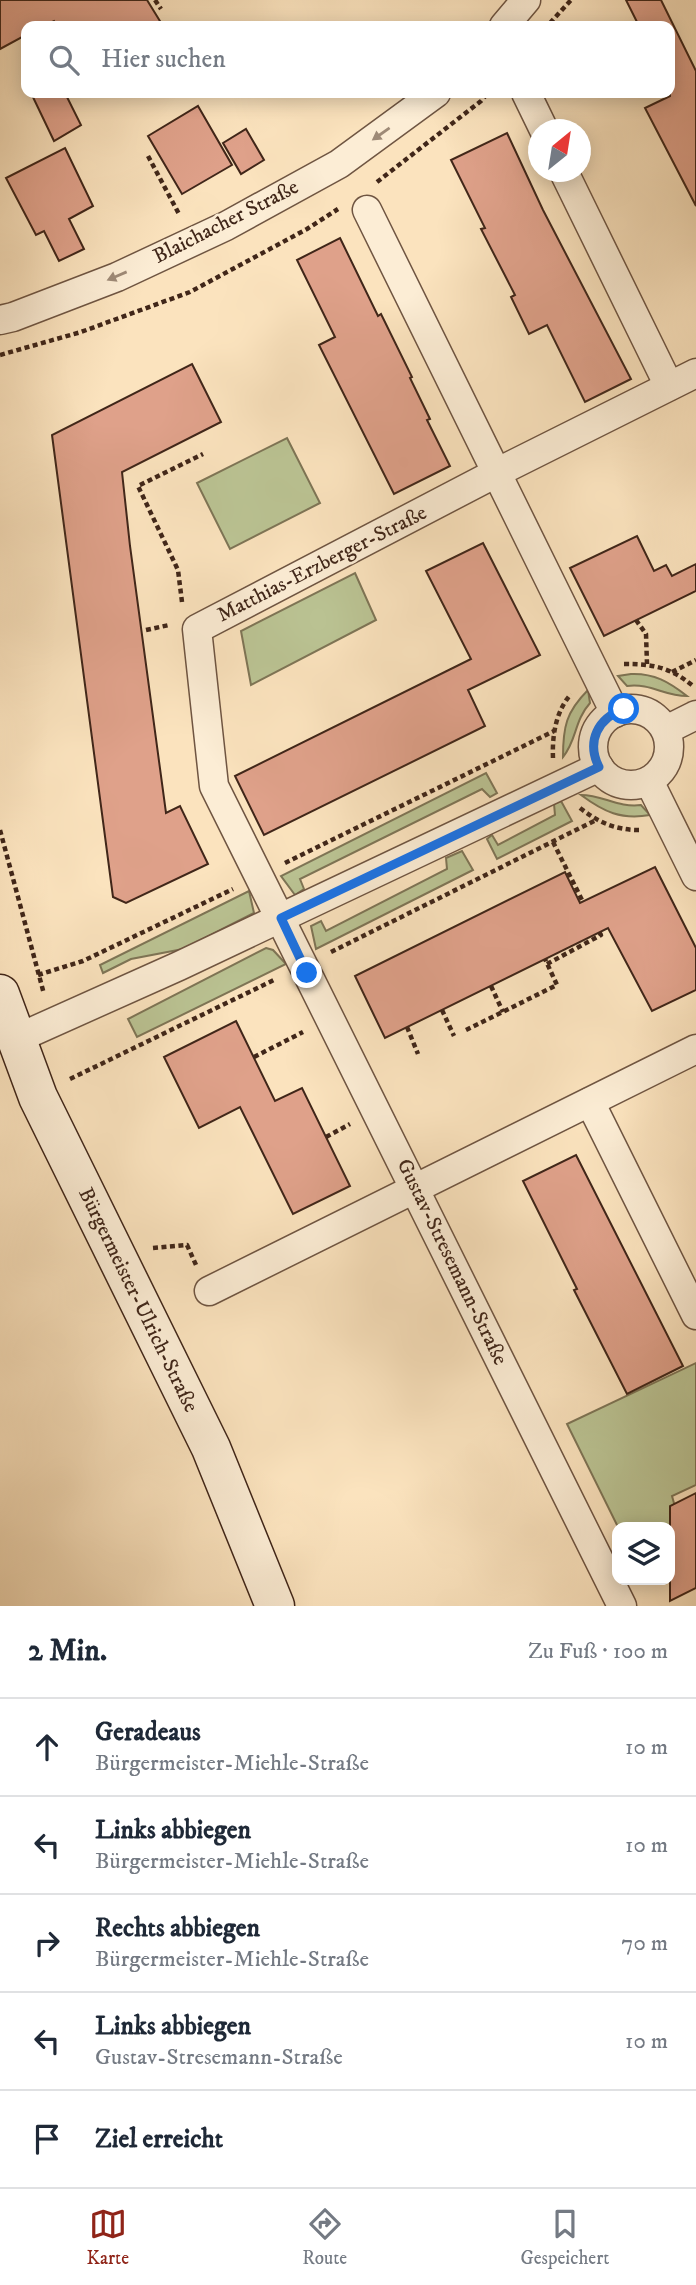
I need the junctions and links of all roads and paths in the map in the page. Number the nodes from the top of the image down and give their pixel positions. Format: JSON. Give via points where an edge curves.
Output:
{"nodes":[{"id":1,"x":155,"y":0,"type":"edge"},
{"id":2,"x":526,"y":0,"type":"edge"},
{"id":3,"x":571,"y":0,"type":"edge"},
{"id":4,"x":161,"y":9,"type":"dead end"},
{"id":5,"x":508,"y":21,"type":"edge"},
{"id":6,"x":552,"y":21,"type":"edge"},
{"id":7,"x":429,"y":98,"type":"edge"},
{"id":8,"x":528,"y":98,"type":"edge"},
{"id":9,"x":539,"y":119,"type":"edge"},
{"id":10,"x":148,"y":156,"type":"dead end"},
{"id":11,"x":569,"y":182,"type":"edge"},
{"id":12,"x":366,"y":210,"type":"dead end"},
{"id":13,"x":193,"y":241,"type":"junction"},
{"id":14,"x":0,"y":320,"type":"edge"},
{"id":15,"x":696,"y":373,"type":"edge"},
{"id":16,"x":669,"y":386,"type":"junction"},
{"id":17,"x":203,"y":454,"type":"dead end"},
{"id":18,"x":496,"y":473,"type":"junction"},
{"id":19,"x":183,"y":610,"type":"dead end"},
{"id":20,"x":636,"y":620,"type":"dead end"},
{"id":21,"x":696,"y":660,"type":"edge"},
{"id":22,"x":647,"y":664,"type":"dead end"},
{"id":23,"x":696,"y":690,"type":"edge"},
{"id":24,"x":615,"y":713,"type":"junction"},
{"id":25,"x":696,"y":715,"type":"edge"},
{"id":26,"x":666,"y":730,"type":"junction"},
{"id":27,"x":554,"y":731,"type":"dead end"},
{"id":28,"x":599,"y":767,"type":"junction"},
{"id":29,"x":649,"y":781,"type":"junction"},
{"id":30,"x":596,"y":820,"type":"dead end"},
{"id":31,"x":0,"y":830,"type":"edge"},
{"id":32,"x":553,"y":842,"type":"junction"},
{"id":33,"x":259,"y":876,"type":"junction"},
{"id":34,"x":696,"y":876,"type":"edge"},
{"id":35,"x":583,"y":902,"type":"dead end"},
{"id":36,"x":281,"y":918,"type":"junction"},
{"id":37,"x":599,"y":932,"type":"dead end"},
{"id":38,"x":303,"y":965,"type":"junction"},
{"id":39,"x":38,"y":975,"type":"junction"},
{"id":40,"x":491,"y":986,"type":"dead end"},
{"id":41,"x":0,"y":994,"type":"edge"},
{"id":42,"x":442,"y":1010,"type":"dead end"},
{"id":43,"x":503,"y":1012,"type":"junction"},
{"id":44,"x":330,"y":1018,"type":"junction"},
{"id":45,"x":54,"y":1023,"type":"junction"},
{"id":46,"x":407,"y":1027,"type":"dead end"},
{"id":47,"x":466,"y":1030,"type":"dead end"},
{"id":48,"x":454,"y":1036,"type":"dead end"},
{"id":49,"x":16,"y":1039,"type":"junction"},
{"id":50,"x":696,"y":1048,"type":"edge"},
{"id":51,"x":418,"y":1054,"type":"dead end"},
{"id":52,"x":254,"y":1057,"type":"dead end"},
{"id":53,"x":71,"y":1079,"type":"junction"},
{"id":54,"x":77,"y":1091,"type":"dead end"},
{"id":55,"x":590,"y":1102,"type":"junction"},
{"id":56,"x":415,"y":1188,"type":"junction"},
{"id":57,"x":148,"y":1236,"type":"dead end"},
{"id":58,"x":153,"y":1248,"type":"junction"},
{"id":59,"x":159,"y":1260,"type":"dead end"},
{"id":60,"x":209,"y":1292,"type":"joint"},
{"id":61,"x":696,"y":1315,"type":"edge"},
{"id":62,"x":275,"y":1606,"type":"edge"},
{"id":63,"x":622,"y":1606,"type":"edge"}],
"edges":[{"from":1,"to":4,"type":"path"},
{"from":2,"to":5,"type":"street"},
{"from":3,"to":6,"type":"path"},
{"from":7,"to":13,"type":"street","name":"Blaichacher Straße","one_way":true,"via":[[339,164]]},
{"from":8,"to":9,"type":"street"},
{"from":10,"to":13,"type":"path"},
{"from":11,"to":16,"type":"street"},
{"from":12,"to":18,"type":"street"},
{"from":13,"to":14,"type":"street","name":"Blaichacher Straße","one_way":true,"via":[[117,277]]},
{"from":15,"to":16,"type":"street","name":"Matthias-Erzberger-Straße"},
{"from":16,"to":18,"type":"street","name":"Matthias-Erzberger-Straße"},
{"from":17,"to":19,"type":"path","via":[[138,486],[178,570]]},
{"from":18,"to":24,"type":"street"},
{"from":18,"to":33,"type":"street","name":"Matthias-Erzberger-Straße","via":[[197,629],[214,786]]},
{"from":20,"to":22,"type":"path","via":[[646,634]]},
{"from":21,"to":23,"type":"path","via":[[672,672]]},
{"from":24,"to":26,"type":"street","via":[[644,711]]},
{"from":24,"to":28,"type":"street","via":[[601,724],[594,741]]},
{"from":25,"to":26,"type":"street"},
{"from":26,"to":29,"type":"street","via":[[669,755],[662,771]]},
{"from":27,"to":33,"type":"path"},
{"from":28,"to":29,"type":"street","via":[[621,784]]},
{"from":28,"to":36,"type":"street"},
{"from":29,"to":34,"type":"street"},
{"from":30,"to":32,"type":"path"},
{"from":31,"to":39,"type":"path"},
{"from":32,"to":35,"type":"path"},
{"from":32,"to":38,"type":"path"},
{"from":33,"to":36,"type":"street","name":"Matthias-Erzberger-Straße"},
{"from":33,"to":39,"type":"path","via":[[83,961]]},
{"from":36,"to":38,"type":"street","name":"Gustav-Stresemann-Straße"},
{"from":36,"to":45,"type":"street"},
{"from":37,"to":43,"type":"path","via":[[601,935],[546,962],[556,985]]},
{"from":38,"to":44,"type":"street","name":"Gustav-Stresemann-Straße"},
{"from":38,"to":53,"type":"path"},
{"from":39,"to":45,"type":"path"},
{"from":40,"to":43,"type":"path"},
{"from":41,"to":49,"type":"main road","name":"Bürgermeister-Ulrich-Straße"},
{"from":42,"to":48,"type":"path"},
{"from":43,"to":47,"type":"path"},
{"from":44,"to":52,"type":"path"},
{"from":44,"to":56,"type":"street","name":"Gustav-Stresemann-Straße"},
{"from":45,"to":49,"type":"street"},
{"from":45,"to":53,"type":"path"},
{"from":46,"to":51,"type":"path"},
{"from":49,"to":62,"type":"main road","name":"Bürgermeister-Ulrich-Straße","via":[[38,1097],[211,1448]]},
{"from":50,"to":55,"type":"street"},
{"from":53,"to":54,"type":"path"},
{"from":55,"to":56,"type":"street"},
{"from":55,"to":61,"type":"street"},
{"from":56,"to":60,"type":"street"},
{"from":56,"to":63,"type":"street","name":"Gustav-Stresemann-Straße"},
{"from":57,"to":58,"type":"path"},
{"from":58,"to":59,"type":"path"},
{"from":58,"to":60,"type":"path","via":[[187,1245]]}]}
